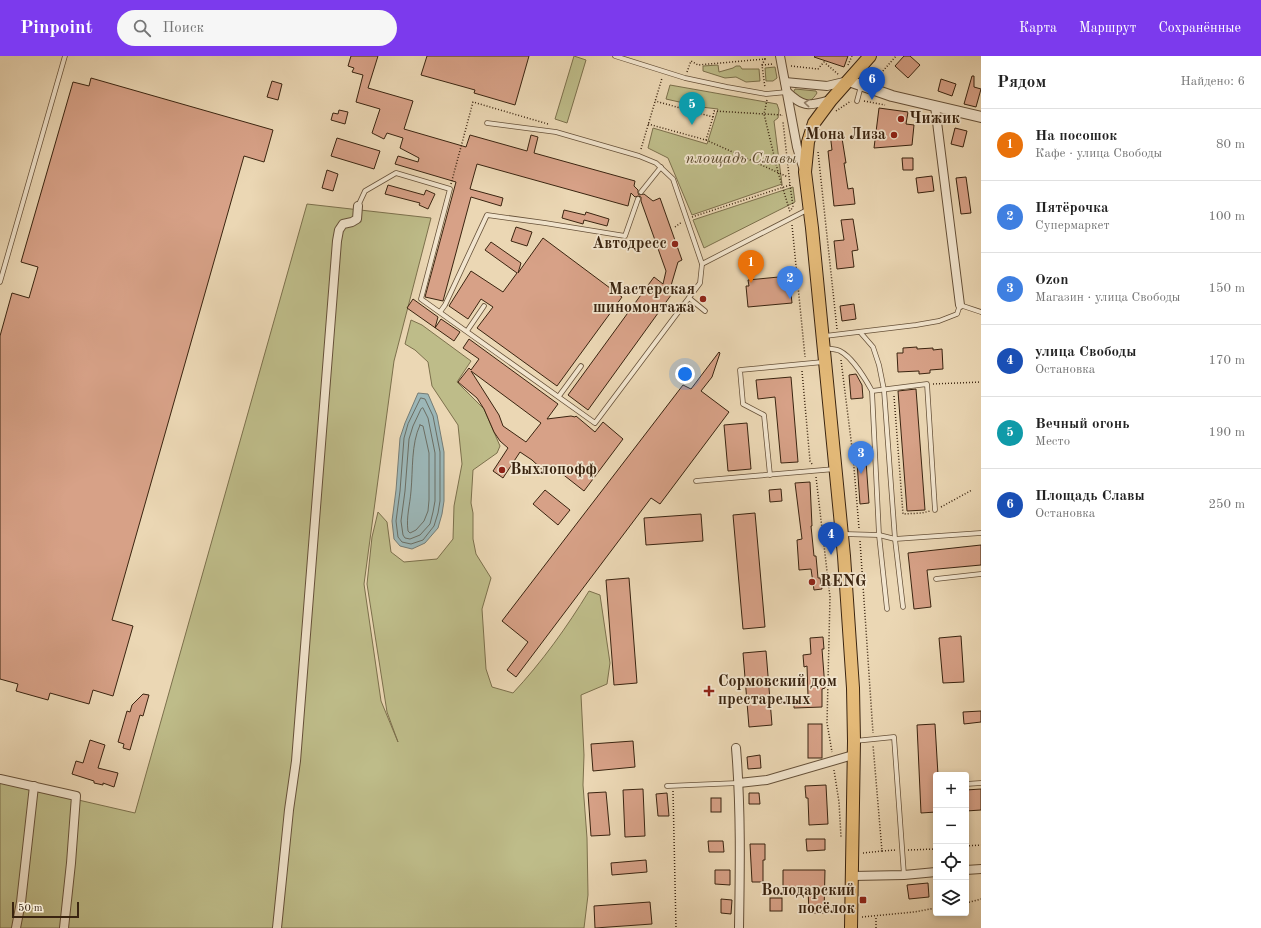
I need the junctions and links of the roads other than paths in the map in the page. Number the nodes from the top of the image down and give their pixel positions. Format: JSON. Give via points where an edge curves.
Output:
{"nodes":[{"id":1,"x":65,"y":56,"type":"edge"},
{"id":2,"x":615,"y":56,"type":"edge"},
{"id":3,"x":870,"y":56,"type":"edge"},
{"id":4,"x":781,"y":60,"type":"edge"},
{"id":5,"x":785,"y":82,"type":"junction"},
{"id":6,"x":846,"y":82,"type":"junction"},
{"id":7,"x":865,"y":86,"type":"junction"},
{"id":8,"x":787,"y":92,"type":"junction"},
{"id":9,"x":857,"y":100,"type":"road end"},
{"id":10,"x":833,"y":106,"type":"junction"},
{"id":11,"x":935,"y":106,"type":"junction"},
{"id":12,"x":981,"y":117,"type":"edge"},
{"id":13,"x":487,"y":123,"type":"dead end"},
{"id":14,"x":661,"y":167,"type":"junction"},
{"id":15,"x":805,"y":172,"type":"junction"},
{"id":16,"x":642,"y":192,"type":"dead end"},
{"id":17,"x":638,"y":199,"type":"dead end"},
{"id":18,"x":358,"y":206,"type":"joint"},
{"id":19,"x":810,"y":209,"type":"junction"},
{"id":20,"x":702,"y":264,"type":"junction"},
{"id":21,"x":0,"y":282,"type":"edge"},
{"id":22,"x":689,"y":298,"type":"junction"},
{"id":23,"x":484,"y":306,"type":"dead end"},
{"id":24,"x":960,"y":306,"type":"junction"},
{"id":25,"x":705,"y":311,"type":"dead end"},
{"id":26,"x":440,"y":312,"type":"junction"},
{"id":27,"x":981,"y":312,"type":"edge"},
{"id":28,"x":467,"y":331,"type":"junction"},
{"id":29,"x":860,"y":332,"type":"junction"},
{"id":30,"x":822,"y":336,"type":"junction"},
{"id":31,"x":824,"y":348,"type":"junction"},
{"id":32,"x":825,"y":362,"type":"junction"},
{"id":33,"x":581,"y":366,"type":"dead end"},
{"id":34,"x":884,"y":390,"type":"junction"},
{"id":35,"x":872,"y":391,"type":"junction"},
{"id":36,"x":558,"y":396,"type":"junction"},
{"id":37,"x":835,"y":469,"type":"junction"},
{"id":38,"x":770,"y":475,"type":"junction"},
{"id":39,"x":696,"y":481,"type":"dead end"},
{"id":40,"x":935,"y":510,"type":"road end"},
{"id":41,"x":842,"y":534,"type":"junction"},
{"id":42,"x":981,"y":534,"type":"edge"},
{"id":43,"x":879,"y":535,"type":"junction"},
{"id":44,"x":895,"y":539,"type":"junction"},
{"id":45,"x":981,"y":574,"type":"edge"},
{"id":46,"x":936,"y":579,"type":"dead end"},
{"id":47,"x":903,"y":608,"type":"dead end"},
{"id":48,"x":887,"y":609,"type":"dead end"},
{"id":49,"x":854,"y":741,"type":"junction"},
{"id":50,"x":736,"y":748,"type":"dead end"},
{"id":51,"x":853,"y":755,"type":"junction"},
{"id":52,"x":0,"y":779,"type":"edge"},
{"id":53,"x":739,"y":783,"type":"junction"},
{"id":54,"x":981,"y":783,"type":"edge"},
{"id":55,"x":969,"y":784,"type":"edge"},
{"id":56,"x":34,"y":786,"type":"junction"},
{"id":57,"x":667,"y":786,"type":"dead end"},
{"id":58,"x":981,"y":869,"type":"edge"},
{"id":59,"x":969,"y":870,"type":"edge"},
{"id":60,"x":933,"y":872,"type":"edge"},
{"id":61,"x":904,"y":875,"type":"junction"},
{"id":62,"x":853,"y":876,"type":"junction"},
{"id":63,"x":16,"y":928,"type":"edge"},
{"id":64,"x":64,"y":928,"type":"edge"},
{"id":65,"x":277,"y":928,"type":"edge"},
{"id":66,"x":739,"y":928,"type":"edge"},
{"id":67,"x":852,"y":928,"type":"edge"}],
"edges":[{"from":1,"to":21,"type":"lane"},
{"from":2,"to":8,"type":"lane","via":[[685,78],[766,94]]},
{"from":3,"to":6,"type":"main road"},
{"from":4,"to":5,"type":"street"},
{"from":5,"to":6,"type":"street","via":[[826,86]]},
{"from":5,"to":8,"type":"street"},
{"from":6,"to":7,"type":"street"},
{"from":6,"to":10,"type":"main road"},
{"from":7,"to":9,"type":"lane"},
{"from":7,"to":11,"type":"street","via":[[892,96]]},
{"from":10,"to":8,"type":"street","one_way":true,"via":[[797,102]]},
{"from":8,"to":15,"type":"street","via":[[797,147]]},
{"from":10,"to":15,"type":"main road","via":[[814,123],[808,142]]},
{"from":11,"to":12,"type":"street"},
{"from":11,"to":24,"type":"street"},
{"from":13,"to":14,"type":"lane","via":[[556,132],[638,156]]},
{"from":14,"to":16,"type":"lane"},
{"from":14,"to":20,"type":"lane","via":[[672,179]]},
{"from":15,"to":19,"type":"main road"},
{"from":17,"to":26,"type":"lane","via":[[625,236],[487,215]]},
{"from":18,"to":26,"type":"lane","via":[[365,191],[396,173],[450,189],[421,299]]},
{"from":18,"to":65,"type":"street","via":[[357,219],[342,226],[337,241],[297,753]]},
{"from":19,"to":20,"type":"lane"},
{"from":19,"to":30,"type":"main road"},
{"from":20,"to":22,"type":"lane","via":[[700,283]]},
{"from":22,"to":25,"type":"lane"},
{"from":22,"to":36,"type":"lane","via":[[595,423]]},
{"from":23,"to":28,"type":"lane"},
{"from":24,"to":27,"type":"lane"},
{"from":24,"to":29,"type":"lane","via":[[957,314],[939,321]]},
{"from":26,"to":28,"type":"lane"},
{"from":28,"to":36,"type":"lane"},
{"from":29,"to":30,"type":"lane"},
{"from":29,"to":34,"type":"lane","via":[[873,347]]},
{"from":30,"to":31,"type":"main road"},
{"from":31,"to":32,"type":"main road"},
{"from":31,"to":35,"type":"lane","via":[[840,351],[847,356],[864,376]]},
{"from":32,"to":37,"type":"main road"},
{"from":32,"to":38,"type":"lane","via":[[740,370],[743,404],[764,415]]},
{"from":33,"to":36,"type":"lane"},
{"from":34,"to":35,"type":"lane"},
{"from":34,"to":40,"type":"lane","via":[[927,384]]},
{"from":34,"to":44,"type":"lane"},
{"from":35,"to":43,"type":"lane"},
{"from":37,"to":38,"type":"lane"},
{"from":37,"to":41,"type":"main road"},
{"from":38,"to":39,"type":"lane"},
{"from":41,"to":43,"type":"lane"},
{"from":41,"to":49,"type":"main road"},
{"from":42,"to":44,"type":"lane"},
{"from":43,"to":44,"type":"lane"},
{"from":43,"to":48,"type":"lane"},
{"from":44,"to":47,"type":"lane"},
{"from":45,"to":46,"type":"lane"},
{"from":49,"to":51,"type":"main road"},
{"from":49,"to":61,"type":"lane","via":[[894,737]]},
{"from":50,"to":53,"type":"street"},
{"from":51,"to":53,"type":"street","via":[[767,780]]},
{"from":51,"to":62,"type":"main road"},
{"from":52,"to":56,"type":"street"},
{"from":53,"to":57,"type":"lane"},
{"from":53,"to":66,"type":"street"},
{"from":54,"to":55,"type":"lane"},
{"from":56,"to":63,"type":"street"},
{"from":56,"to":64,"type":"street","via":[[76,796]]},
{"from":58,"to":59,"type":"street"},
{"from":60,"to":61,"type":"street"},
{"from":61,"to":62,"type":"street"},
{"from":62,"to":67,"type":"main road"}]}
